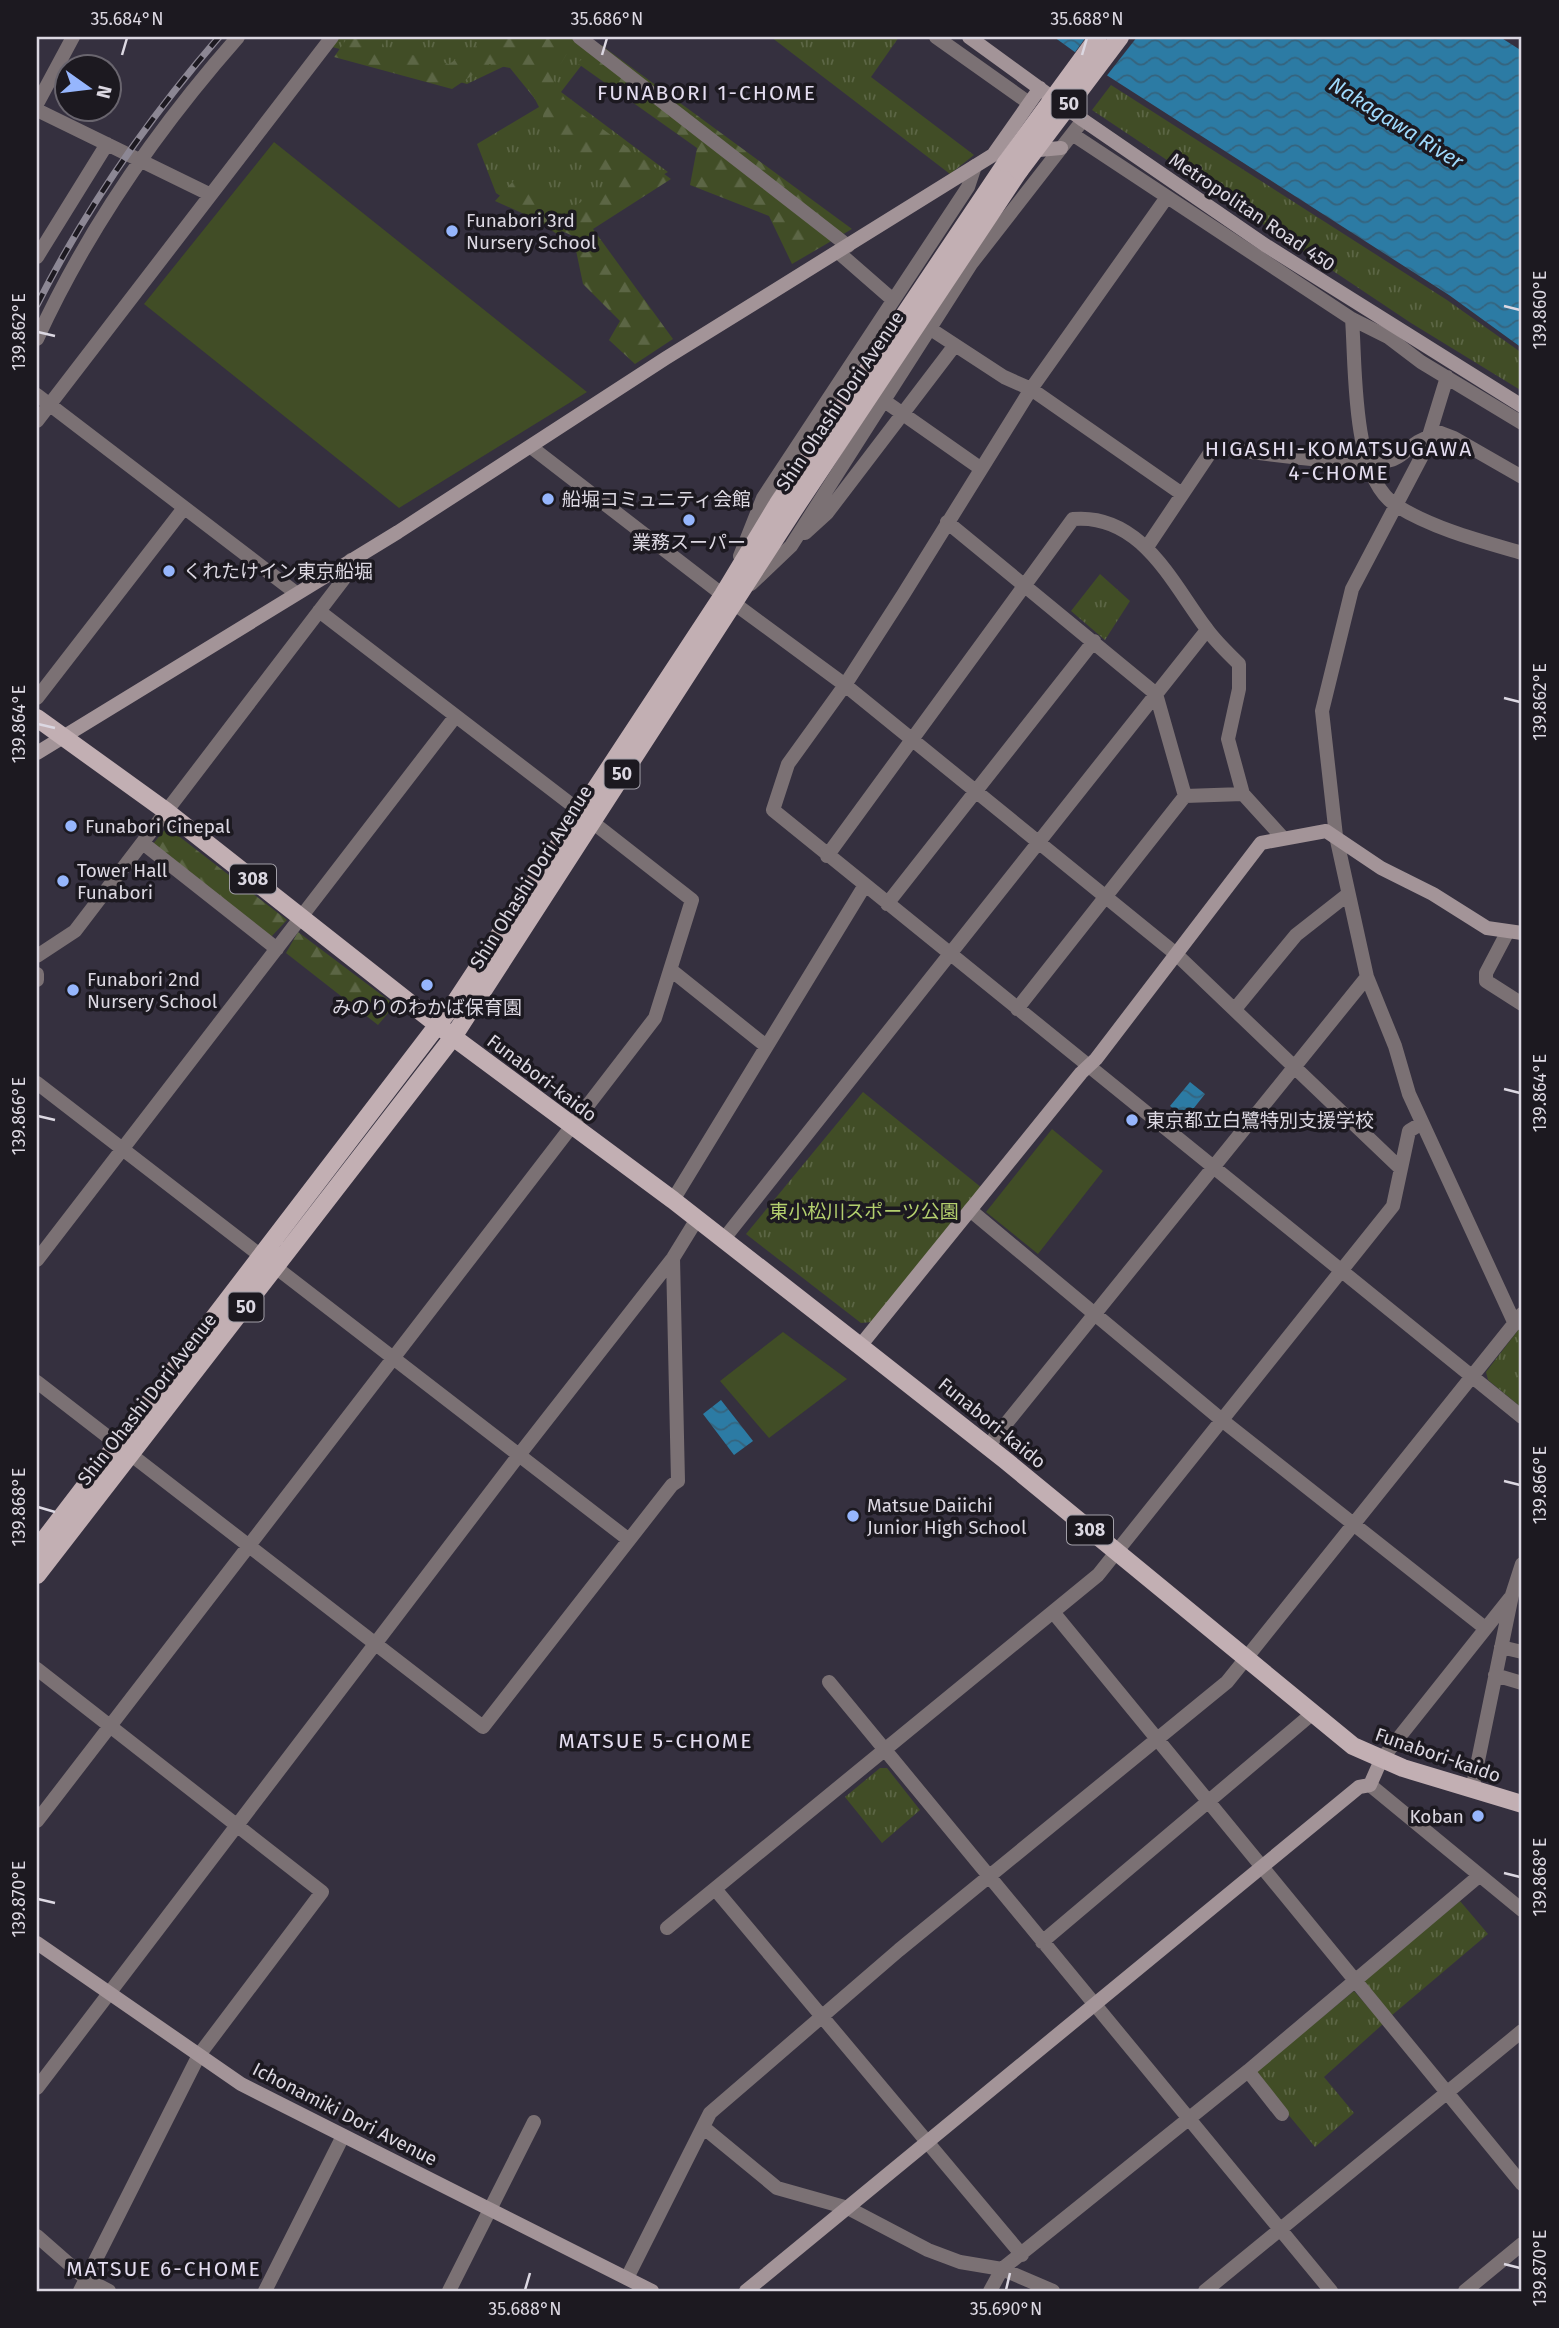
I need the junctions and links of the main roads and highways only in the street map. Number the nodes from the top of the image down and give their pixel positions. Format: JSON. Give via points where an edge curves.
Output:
{"nodes":[{"id":1,"x":1098,"y":37,"type":"edge"},
{"id":2,"x":1120,"y":37,"type":"edge"},
{"id":3,"x":1006,"y":163,"type":"junction"},
{"id":4,"x":37,"y":718,"type":"edge"},
{"id":5,"x":446,"y":1032,"type":"junction"},
{"id":6,"x":124,"y":1450,"type":"junction"},
{"id":7,"x":37,"y":1549,"type":"edge"},
{"id":8,"x":37,"y":1575,"type":"edge"},
{"id":9,"x":1522,"y":1804,"type":"edge"}],
"edges":[{"from":1,"to":3,"type":"main road","number":"50","bridge":true},
{"from":2,"to":3,"type":"main road","number":"50","bridge":true},
{"from":3,"to":5,"type":"main road","name":"Shin Ohashi Dori Avenue","number":"50"},
{"from":4,"to":5,"type":"main road","name":"Funabori-kaido","number":"308","via":[[166,811]]},
{"from":5,"to":6,"type":"main road","name":"Shin Ohashi Dori Avenue","number":"50"},
{"from":5,"to":9,"type":"main road","name":"Funabori-kaido","number":"308","via":[[673,1200],[988,1446],[1353,1746],[1381,1760]]},
{"from":6,"to":7,"type":"main road","name":"Shin Ohashi Dori Avenue","number":"50"},
{"from":6,"to":8,"type":"main road","name":"Shin Ohashi Dori Avenue","number":"50"}]}
